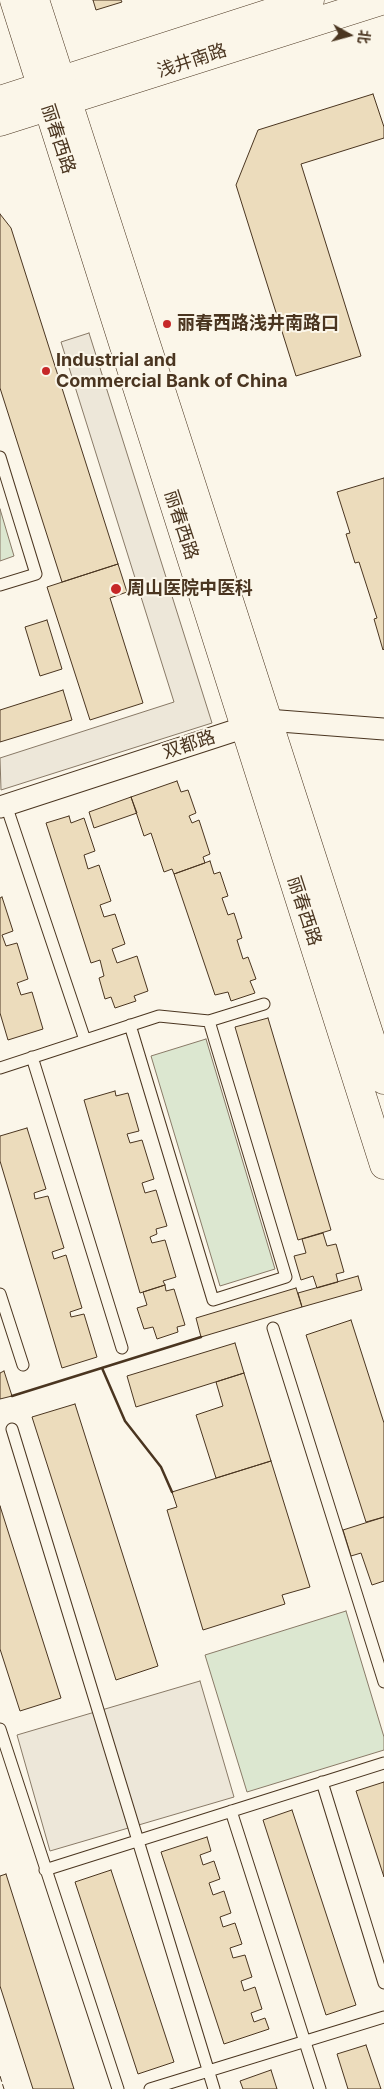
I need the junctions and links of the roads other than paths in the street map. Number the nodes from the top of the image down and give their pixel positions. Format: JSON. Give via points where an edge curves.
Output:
{"nodes":[{"id":1,"x":14,"y":0,"type":"edge"},
{"id":2,"x":35,"y":0,"type":"edge"},
{"id":3,"x":310,"y":0,"type":"edge"},
{"id":4,"x":384,"y":0,"type":"edge"},
{"id":5,"x":54,"y":93,"type":"junction"},
{"id":6,"x":0,"y":100,"type":"edge"},
{"id":7,"x":0,"y":122,"type":"edge"},
{"id":8,"x":0,"y":457,"type":"edge"},
{"id":9,"x":0,"y":585,"type":"edge"},
{"id":10,"x":256,"y":723,"type":"junction"},
{"id":11,"x":384,"y":729,"type":"edge"},
{"id":12,"x":3,"y":806,"type":"edge"},
{"id":13,"x":264,"y":1004,"type":"dead end"},
{"id":14,"x":209,"y":1021,"type":"junction"},
{"id":15,"x":130,"y":1025,"type":"junction"},
{"id":16,"x":85,"y":1040,"type":"junction"},
{"id":17,"x":32,"y":1057,"type":"junction"},
{"id":18,"x":0,"y":1068,"type":"edge"},
{"id":19,"x":383,"y":1076,"type":"edge"},
{"id":20,"x":384,"y":1165,"type":"edge"},
{"id":21,"x":0,"y":1294,"type":"edge"},
{"id":22,"x":273,"y":1328,"type":"dead end"},
{"id":23,"x":122,"y":1348,"type":"dead end"},
{"id":24,"x":23,"y":1365,"type":"dead end"},
{"id":25,"x":12,"y":1429,"type":"dead end"},
{"id":26,"x":379,"y":1648,"type":"edge"},
{"id":27,"x":384,"y":1682,"type":"edge"},
{"id":28,"x":0,"y":1729,"type":"edge"},
{"id":29,"x":384,"y":1762,"type":"edge"},
{"id":30,"x":322,"y":1782,"type":"junction"},
{"id":31,"x":231,"y":1811,"type":"junction"},
{"id":32,"x":138,"y":1840,"type":"junction"},
{"id":33,"x":45,"y":1870,"type":"junction"},
{"id":34,"x":384,"y":1983,"type":"edge"},
{"id":35,"x":384,"y":2018,"type":"edge"},
{"id":36,"x":305,"y":2042,"type":"junction"},
{"id":37,"x":209,"y":2071,"type":"junction"},
{"id":38,"x":118,"y":2089,"type":"edge"},
{"id":39,"x":150,"y":2089,"type":"edge"},
{"id":40,"x":214,"y":2089,"type":"edge"},
{"id":41,"x":320,"y":2089,"type":"edge"}],
"edges":[{"from":1,"to":5,"type":"main road","name":"丽春西路"},
{"from":2,"to":5,"type":"main road","name":"丽春西路"},
{"from":3,"to":5,"type":"main road","name":"浅井南路"},
{"from":4,"to":5,"type":"main road","name":"浅井南路"},
{"from":5,"to":6,"type":"main road","name":"浅井南路"},
{"from":5,"to":7,"type":"main road","name":"浅井南路"},
{"from":5,"to":10,"type":"main road","name":"丽春西路"},
{"from":8,"to":9,"type":"lane","via":[[36,574]]},
{"from":10,"to":11,"type":"street","name":"双都路"},
{"from":10,"to":12,"type":"street","name":"双都路"},
{"from":10,"to":19,"type":"main road","name":"丽春西路"},
{"from":10,"to":20,"type":"main road","name":"丽春西路"},
{"from":12,"to":16,"type":"lane"},
{"from":13,"to":14,"type":"lane"},
{"from":14,"to":15,"type":"lane","via":[[159,1016]]},
{"from":14,"to":15,"type":"lane","via":[[286,1277],[213,1300]]},
{"from":15,"to":16,"type":"lane"},
{"from":16,"to":17,"type":"lane"},
{"from":17,"to":18,"type":"lane"},
{"from":17,"to":23,"type":"lane"},
{"from":21,"to":24,"type":"lane"},
{"from":22,"to":26,"type":"lane"},
{"from":25,"to":32,"type":"lane"},
{"from":26,"to":27,"type":"lane"},
{"from":28,"to":33,"type":"lane"},
{"from":29,"to":30,"type":"lane"},
{"from":30,"to":31,"type":"lane"},
{"from":30,"to":34,"type":"lane"},
{"from":31,"to":32,"type":"lane"},
{"from":31,"to":36,"type":"lane"},
{"from":32,"to":33,"type":"lane"},
{"from":32,"to":37,"type":"lane"},
{"from":33,"to":38,"type":"lane"},
{"from":35,"to":36,"type":"lane"},
{"from":36,"to":37,"type":"lane"},
{"from":36,"to":41,"type":"lane"},
{"from":37,"to":39,"type":"lane"},
{"from":37,"to":40,"type":"lane"}]}
